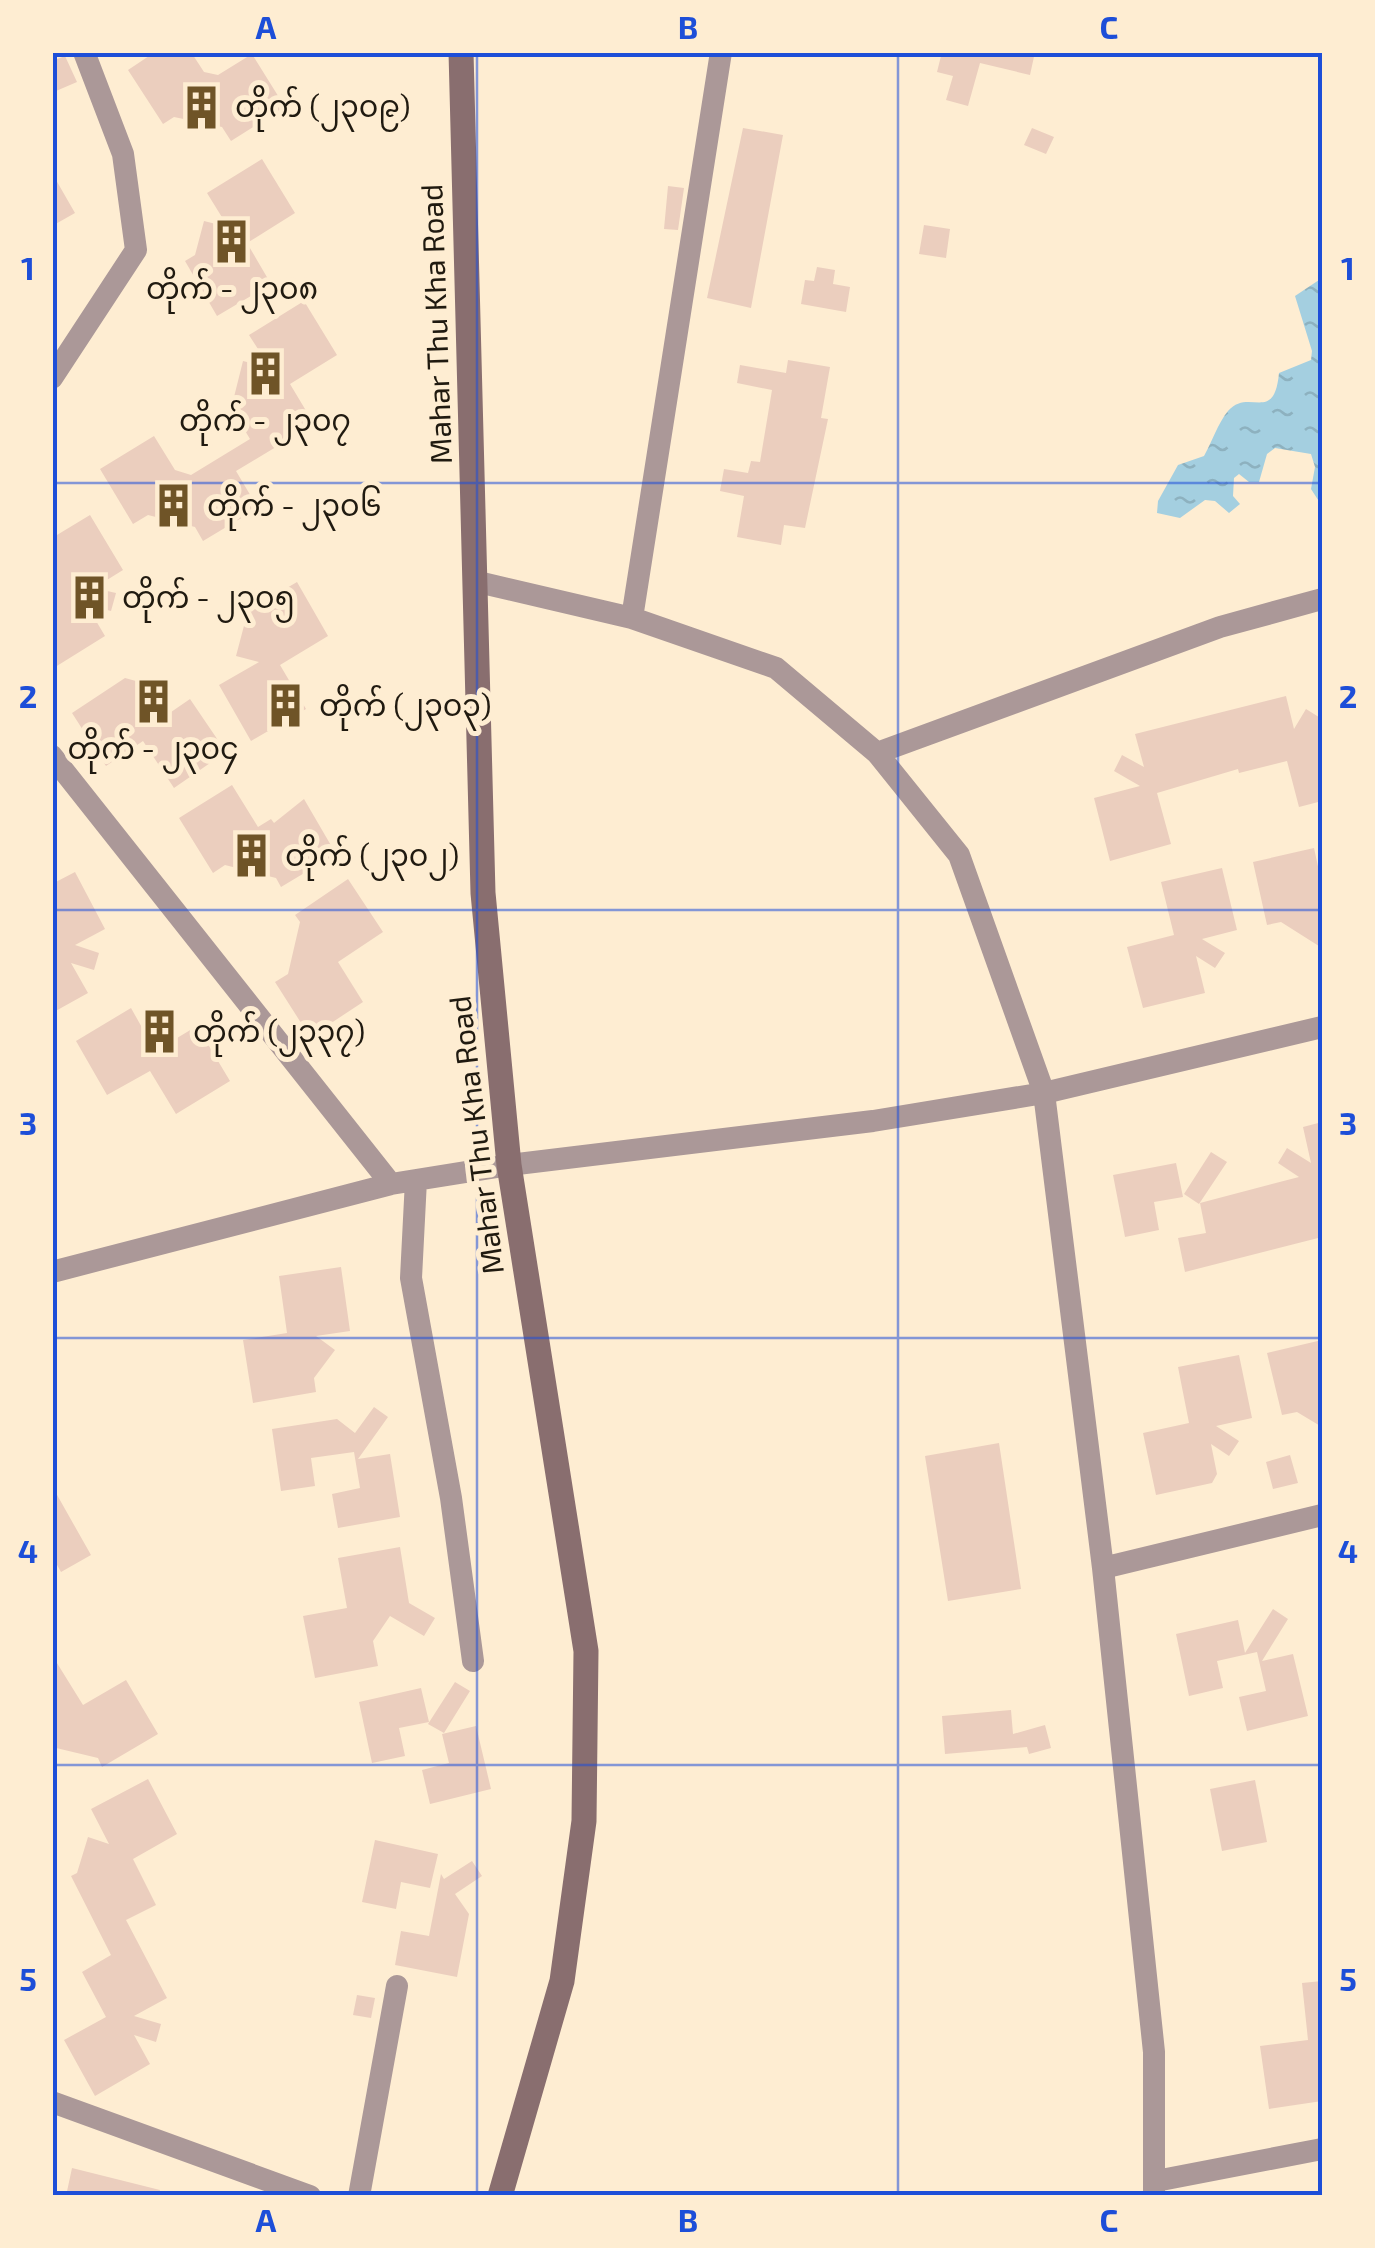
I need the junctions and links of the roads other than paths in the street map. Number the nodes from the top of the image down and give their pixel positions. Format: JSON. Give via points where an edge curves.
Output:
{"nodes":[{"id":1,"x":84,"y":52,"type":"edge"},
{"id":2,"x":461,"y":52,"type":"edge"},
{"id":3,"x":720,"y":52,"type":"edge"},
{"id":4,"x":52,"y":378,"type":"edge"},
{"id":5,"x":478,"y":582,"type":"junction"},
{"id":6,"x":1322,"y":599,"type":"edge"},
{"id":7,"x":632,"y":618,"type":"junction"},
{"id":8,"x":877,"y":753,"type":"junction"},
{"id":9,"x":52,"y":756,"type":"edge"},
{"id":10,"x":1322,"y":1027,"type":"edge"},
{"id":11,"x":1044,"y":1093,"type":"junction"},
{"id":12,"x":509,"y":1165,"type":"junction"},
{"id":13,"x":416,"y":1180,"type":"junction"},
{"id":14,"x":391,"y":1184,"type":"junction"},
{"id":15,"x":52,"y":1272,"type":"edge"},
{"id":16,"x":1322,"y":1515,"type":"edge"},
{"id":17,"x":1103,"y":1568,"type":"junction"},
{"id":18,"x":474,"y":1662,"type":"dead end"},
{"id":19,"x":397,"y":1986,"type":"dead end"},
{"id":20,"x":52,"y":2102,"type":"edge"},
{"id":21,"x":1322,"y":2149,"type":"edge"},
{"id":22,"x":1155,"y":2188,"type":"edge"},
{"id":23,"x":310,"y":2196,"type":"edge"},
{"id":24,"x":358,"y":2196,"type":"edge"},
{"id":25,"x":500,"y":2196,"type":"edge"}],
"edges":[{"from":1,"to":4,"type":"street","via":[[124,154],[136,250]]},
{"from":2,"to":5,"type":"main road","name":"Mahar Thu Kha Road"},
{"from":3,"to":7,"type":"street"},
{"from":5,"to":7,"type":"street"},
{"from":5,"to":12,"type":"main road","name":"Mahar Thu Kha Road","via":[[483,893]]},
{"from":6,"to":8,"type":"street","via":[[1220,627]]},
{"from":7,"to":8,"type":"street","via":[[776,668]]},
{"from":8,"to":11,"type":"street","via":[[959,856]]},
{"from":9,"to":14,"type":"street"},
{"from":10,"to":11,"type":"street"},
{"from":11,"to":12,"type":"street"},
{"from":11,"to":17,"type":"street"},
{"from":12,"to":13,"type":"street"},
{"from":12,"to":25,"type":"main road","name":"Mahar Thu Kha Road","via":[[586,1652],[584,1821],[562,1981]]},
{"from":13,"to":14,"type":"street"},
{"from":13,"to":18,"type":"street","via":[[411,1278]]},
{"from":14,"to":15,"type":"street"},
{"from":16,"to":17,"type":"street"},
{"from":17,"to":22,"type":"street","via":[[1154,2052]]},
{"from":19,"to":24,"type":"street"},
{"from":20,"to":23,"type":"street"},
{"from":21,"to":22,"type":"street"}]}
